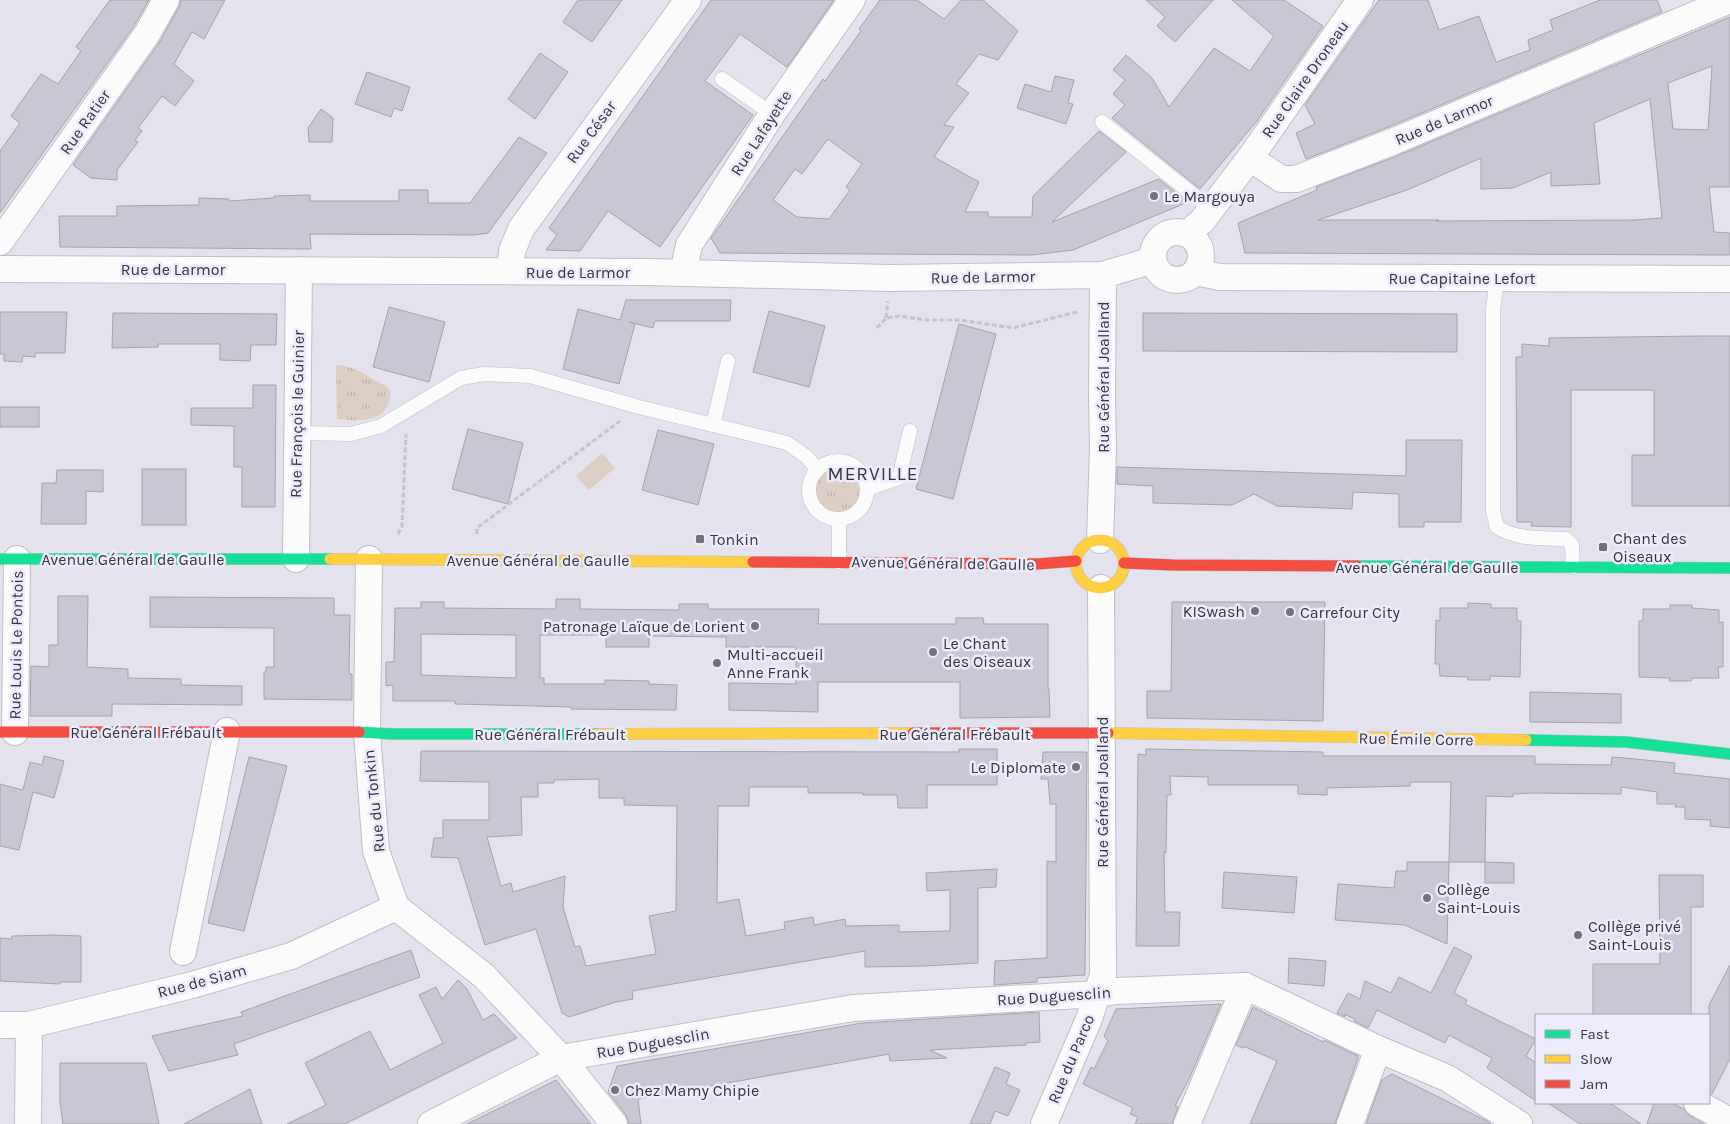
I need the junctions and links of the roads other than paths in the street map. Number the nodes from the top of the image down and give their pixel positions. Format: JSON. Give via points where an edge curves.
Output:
{"nodes":[{"id":1,"x":166,"y":0,"type":"edge"},
{"id":2,"x":688,"y":0,"type":"edge"},
{"id":3,"x":852,"y":0,"type":"edge"},
{"id":4,"x":1360,"y":0,"type":"edge"},
{"id":5,"x":1730,"y":0,"type":"edge"},
{"id":6,"x":722,"y":79,"type":"dead end"},
{"id":7,"x":772,"y":114,"type":"junction"},
{"id":8,"x":1102,"y":122,"type":"dead end"},
{"id":9,"x":1250,"y":158,"type":"junction"},
{"id":10,"x":1211,"y":209,"type":"junction"},
{"id":11,"x":1187,"y":234,"type":"junction"},
{"id":12,"x":0,"y":242,"type":"edge"},
{"id":13,"x":1153,"y":260,"type":"junction"},
{"id":14,"x":0,"y":269,"type":"edge"},
{"id":15,"x":299,"y":270,"type":"junction"},
{"id":16,"x":510,"y":272,"type":"junction"},
{"id":17,"x":1195,"y":272,"type":"junction"},
{"id":18,"x":683,"y":273,"type":"junction"},
{"id":19,"x":1496,"y":278,"type":"junction"},
{"id":20,"x":1730,"y":279,"type":"edge"},
{"id":21,"x":1103,"y":287,"type":"junction"},
{"id":22,"x":728,"y":361,"type":"dead end"},
{"id":23,"x":713,"y":425,"type":"junction"},
{"id":24,"x":910,"y":431,"type":"dead end"},
{"id":25,"x":297,"y":433,"type":"junction"},
{"id":26,"x":817,"y":469,"type":"junction"},
{"id":27,"x":867,"y":489,"type":"junction"},
{"id":28,"x":839,"y":520,"type":"junction"},
{"id":29,"x":1100,"y":540,"type":"junction"},
{"id":30,"x":8,"y":559,"type":"edge"},
{"id":31,"x":296,"y":559,"type":"junction"},
{"id":32,"x":377,"y":559,"type":"junction"},
{"id":33,"x":1076,"y":561,"type":"junction"},
{"id":34,"x":839,"y":562,"type":"junction"},
{"id":35,"x":1124,"y":563,"type":"junction"},
{"id":36,"x":1573,"y":567,"type":"junction"},
{"id":37,"x":1730,"y":568,"type":"edge"},
{"id":38,"x":1101,"y":588,"type":"junction"},
{"id":39,"x":8,"y":732,"type":"edge"},
{"id":40,"x":227,"y":732,"type":"junction"},
{"id":41,"x":367,"y":732,"type":"junction"},
{"id":42,"x":1101,"y":733,"type":"junction"},
{"id":43,"x":1730,"y":754,"type":"edge"},
{"id":44,"x":396,"y":907,"type":"junction"},
{"id":45,"x":183,"y":952,"type":"dead end"},
{"id":46,"x":1245,"y":986,"type":"junction"},
{"id":47,"x":1098,"y":994,"type":"junction"},
{"id":48,"x":0,"y":1025,"type":"edge"},
{"id":49,"x":29,"y":1025,"type":"junction"},
{"id":50,"x":1378,"y":1048,"type":"junction"},
{"id":51,"x":561,"y":1058,"type":"junction"},
{"id":52,"x":1699,"y":1104,"type":"edge"},
{"id":53,"x":1730,"y":1120,"type":"edge"},
{"id":54,"x":28,"y":1124,"type":"edge"},
{"id":55,"x":431,"y":1124,"type":"edge"},
{"id":56,"x":614,"y":1124,"type":"edge"},
{"id":57,"x":1044,"y":1124,"type":"edge"},
{"id":58,"x":1187,"y":1124,"type":"edge"},
{"id":59,"x":1350,"y":1124,"type":"edge"},
{"id":60,"x":1519,"y":1124,"type":"edge"}],
"edges":[{"from":1,"to":12,"type":"street","name":"Rue Ratier","via":[[147,34]]},
{"from":2,"to":16,"type":"street","name":"Rue César","via":[[521,229],[512,251]]},
{"from":3,"to":7,"type":"street","name":"Rue Lafayette"},
{"from":4,"to":9,"type":"street","name":"Rue Claire Droneau"},
{"from":5,"to":9,"type":"street","name":"Rue de Larmor","via":[[1296,179],[1281,179]]},
{"from":6,"to":7,"type":"lane"},
{"from":7,"to":18,"type":"street","name":"Rue Lafayette","via":[[689,245]]},
{"from":8,"to":10,"type":"lane"},
{"from":9,"to":10,"type":"street"},
{"from":10,"to":11,"type":"street"},
{"from":11,"to":13,"type":"street","via":[[1173,232],[1160,239],[1153,252]]},
{"from":11,"to":17,"type":"street","via":[[1201,251]]},
{"from":13,"to":17,"type":"street","via":[[1160,273],[1174,280],[1182,280]]},
{"from":13,"to":21,"type":"street","name":"Rue de Larmor"},
{"from":14,"to":15,"type":"street","name":"Rue de Larmor"},
{"from":15,"to":16,"type":"street","name":"Rue de Larmor"},
{"from":15,"to":25,"type":"street","name":"Rue François le Guinier"},
{"from":16,"to":18,"type":"street","name":"Rue de Larmor"},
{"from":17,"to":19,"type":"street","name":"Rue Capitaine Lefort","via":[[1220,277]]},
{"from":18,"to":21,"type":"street","name":"Rue de Larmor"},
{"from":19,"to":20,"type":"street","name":"Rue Capitaine Lefort"},
{"from":19,"to":36,"type":"lane","via":[[1493,310],[1493,511],[1497,527],[1521,537],[1566,539],[1572,545]]},
{"from":21,"to":29,"type":"street","name":"Rue Général Joalland"},
{"from":22,"to":23,"type":"lane"},
{"from":23,"to":25,"type":"lane","via":[[530,376],[484,374],[461,378],[381,426],[351,434]]},
{"from":23,"to":26,"type":"lane","via":[[787,443],[807,457]]},
{"from":24,"to":27,"type":"lane","via":[[899,478]]},
{"from":25,"to":31,"type":"street","name":"Rue François le Guinier"},
{"from":26,"to":27,"type":"lane","via":[[826,463],[846,462],[861,472]]},
{"from":26,"to":28,"type":"lane","via":[[808,486],[809,497],[820,514]]},
{"from":27,"to":28,"type":"lane","via":[[866,498],[856,513]]},
{"from":28,"to":34,"type":"lane"},
{"from":29,"to":33,"type":"main road","via":[[1082,548]]},
{"from":29,"to":35,"type":"main road","via":[[1114,544]]},
{"from":30,"to":31,"type":"main road","name":"Avenue Général de Gaulle"},
{"from":30,"to":39,"type":"street","name":"Rue Louis Le Pontois"},
{"from":31,"to":32,"type":"main road","name":"Avenue Général de Gaulle"},
{"from":32,"to":34,"type":"main road","name":"Avenue Général de Gaulle"},
{"from":32,"to":41,"type":"street","name":"Rue du Tonkin"},
{"from":33,"to":34,"type":"main road","name":"Avenue Général de Gaulle","via":[[1037,564]]},
{"from":33,"to":38,"type":"main road","via":[[1082,580],[1094,588]]},
{"from":35,"to":36,"type":"main road","name":"Avenue Général de Gaulle","via":[[1173,566]]},
{"from":35,"to":38,"type":"main road","via":[[1120,578],[1109,587]]},
{"from":36,"to":37,"type":"main road","name":"Avenue Général de Gaulle"},
{"from":38,"to":42,"type":"street","name":"Rue Général Joalland"},
{"from":39,"to":40,"type":"main road","name":"Rue Général Frébault"},
{"from":40,"to":41,"type":"main road","name":"Rue Général Frébault"},
{"from":40,"to":45,"type":"street"},
{"from":41,"to":42,"type":"main road","name":"Rue Général Frébault"},
{"from":41,"to":44,"type":"street","name":"Rue du Tonkin","via":[[376,852]]},
{"from":42,"to":43,"type":"main road","name":"Rue Émile Corre","via":[[1626,742]]},
{"from":42,"to":47,"type":"street","name":"Rue Général Joalland","via":[[1103,975]]},
{"from":44,"to":49,"type":"street","name":"Rue de Siam","via":[[291,956],[192,985]]},
{"from":44,"to":51,"type":"street","via":[[484,976]]},
{"from":46,"to":47,"type":"street","name":"Rue Duguesclin"},
{"from":46,"to":50,"type":"street","name":"Rue Duguesclin"},
{"from":46,"to":58,"type":"street"},
{"from":47,"to":51,"type":"street","name":"Rue Duguesclin","via":[[853,1008]]},
{"from":47,"to":57,"type":"street","name":"Rue du Parco"},
{"from":48,"to":49,"type":"street","name":"Rue de Siam"},
{"from":49,"to":54,"type":"street"},
{"from":50,"to":59,"type":"street"},
{"from":50,"to":60,"type":"street","name":"Rue Duguesclin","via":[[1447,1078]]},
{"from":51,"to":55,"type":"street","name":"Rue Duguesclin"},
{"from":51,"to":56,"type":"street"},
{"from":52,"to":53,"type":"street"}]}
